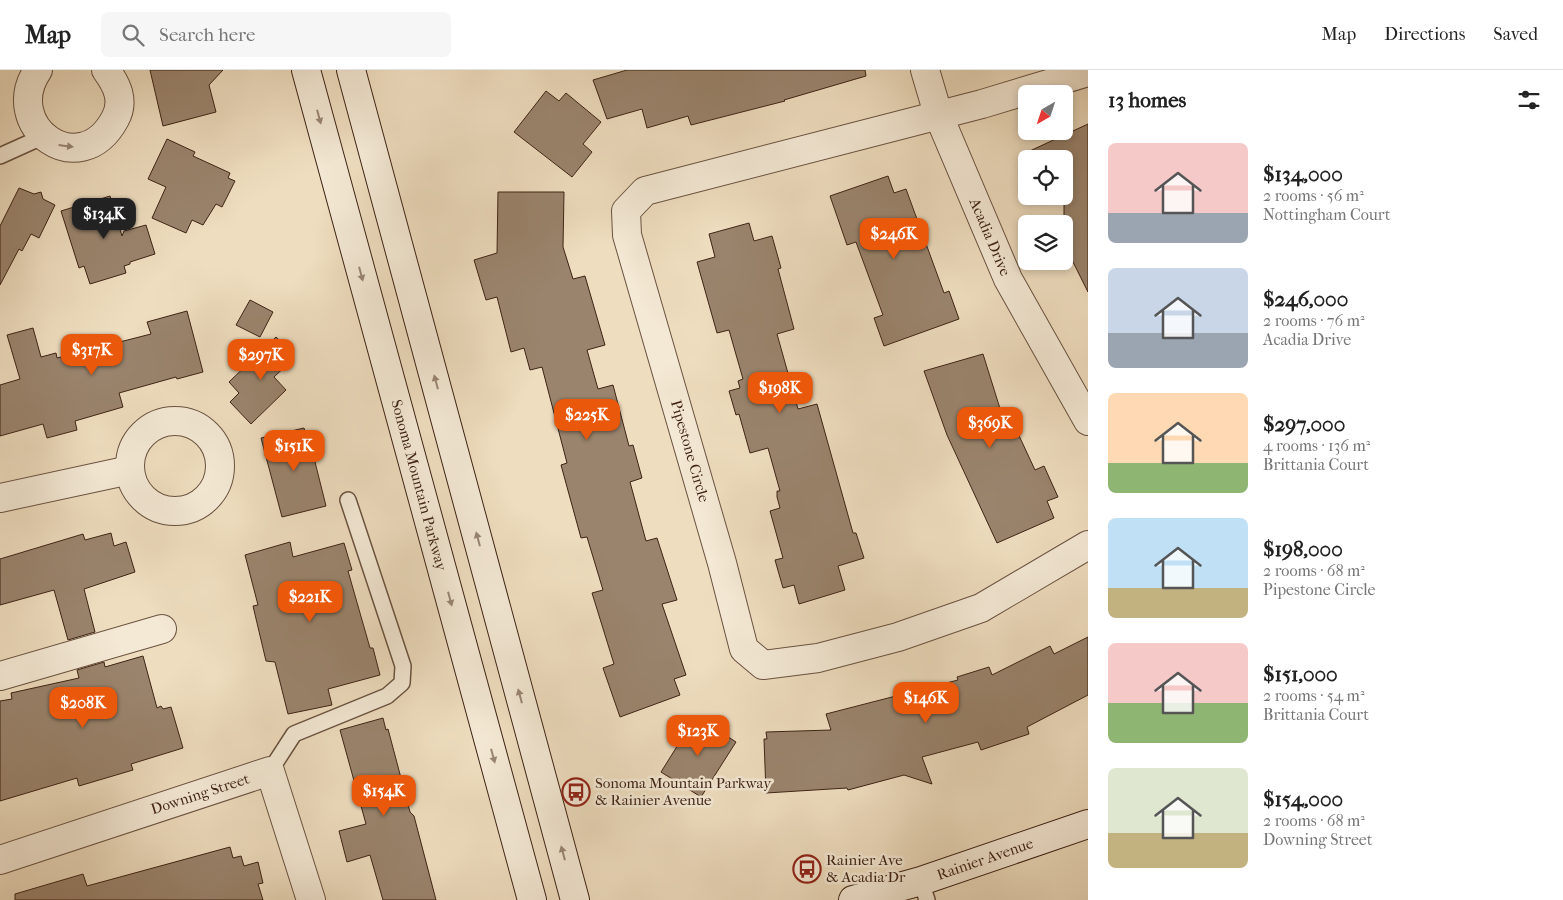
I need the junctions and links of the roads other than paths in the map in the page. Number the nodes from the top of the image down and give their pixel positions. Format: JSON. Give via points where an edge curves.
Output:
{"nodes":[{"id":1,"x":38,"y":70,"type":"edge"},
{"id":2,"x":106,"y":70,"type":"edge"},
{"id":3,"x":306,"y":70,"type":"edge"},
{"id":4,"x":351,"y":70,"type":"edge"},
{"id":5,"x":925,"y":70,"type":"edge"},
{"id":6,"x":1088,"y":72,"type":"edge"},
{"id":7,"x":938,"y":114,"type":"junction"},
{"id":8,"x":42,"y":136,"type":"junction"},
{"id":9,"x":0,"y":156,"type":"edge"},
{"id":10,"x":1088,"y":421,"type":"edge"},
{"id":11,"x":130,"y":470,"type":"dead end"},
{"id":12,"x":0,"y":498,"type":"edge"},
{"id":13,"x":348,"y":500,"type":"dead end"},
{"id":14,"x":1088,"y":545,"type":"edge"},
{"id":15,"x":162,"y":629,"type":"dead end"},
{"id":16,"x":0,"y":676,"type":"edge"},
{"id":17,"x":270,"y":771,"type":"junction"},
{"id":18,"x":1088,"y":825,"type":"edge"},
{"id":19,"x":0,"y":860,"type":"edge"},
{"id":20,"x":924,"y":890,"type":"edge"},
{"id":21,"x":311,"y":900,"type":"edge"},
{"id":22,"x":532,"y":900,"type":"edge"},
{"id":23,"x":575,"y":900,"type":"edge"},
{"id":24,"x":854,"y":900,"type":"edge"}],
"edges":[{"from":1,"to":8,"type":"street","via":[[28,86],[26,97],[27,113]]},
{"from":8,"to":2,"type":"street","one_way":true,"via":[[57,145],[72,147],[87,146],[108,133],[118,114],[120,100],[116,84]]},
{"from":3,"to":22,"type":"street","name":"Sonoma Mountain Parkway","one_way":true},
{"from":23,"to":4,"type":"street","one_way":true},
{"from":5,"to":7,"type":"street","name":"Acadia Drive"},
{"from":6,"to":7,"type":"street","name":"Pipestone Circle"},
{"from":7,"to":10,"type":"street","name":"Acadia Drive","via":[[1008,279]]},
{"from":7,"to":14,"type":"street","name":"Pipestone Circle","via":[[645,191],[626,211],[627,235],[744,649],[763,665],[818,658],[898,637],[980,608]]},
{"from":8,"to":9,"type":"lane"},
{"from":11,"to":12,"type":"street"},
{"from":13,"to":17,"type":"lane","via":[[403,666],[402,683],[387,696],[294,734]]},
{"from":15,"to":16,"type":"street"},
{"from":17,"to":19,"type":"street","name":"Downing Street"},
{"from":17,"to":21,"type":"street"},
{"from":18,"to":20,"type":"street","name":"Rainier Avenue"},
{"from":20,"to":24,"type":"street","name":"Rainier Avenue"}]}
